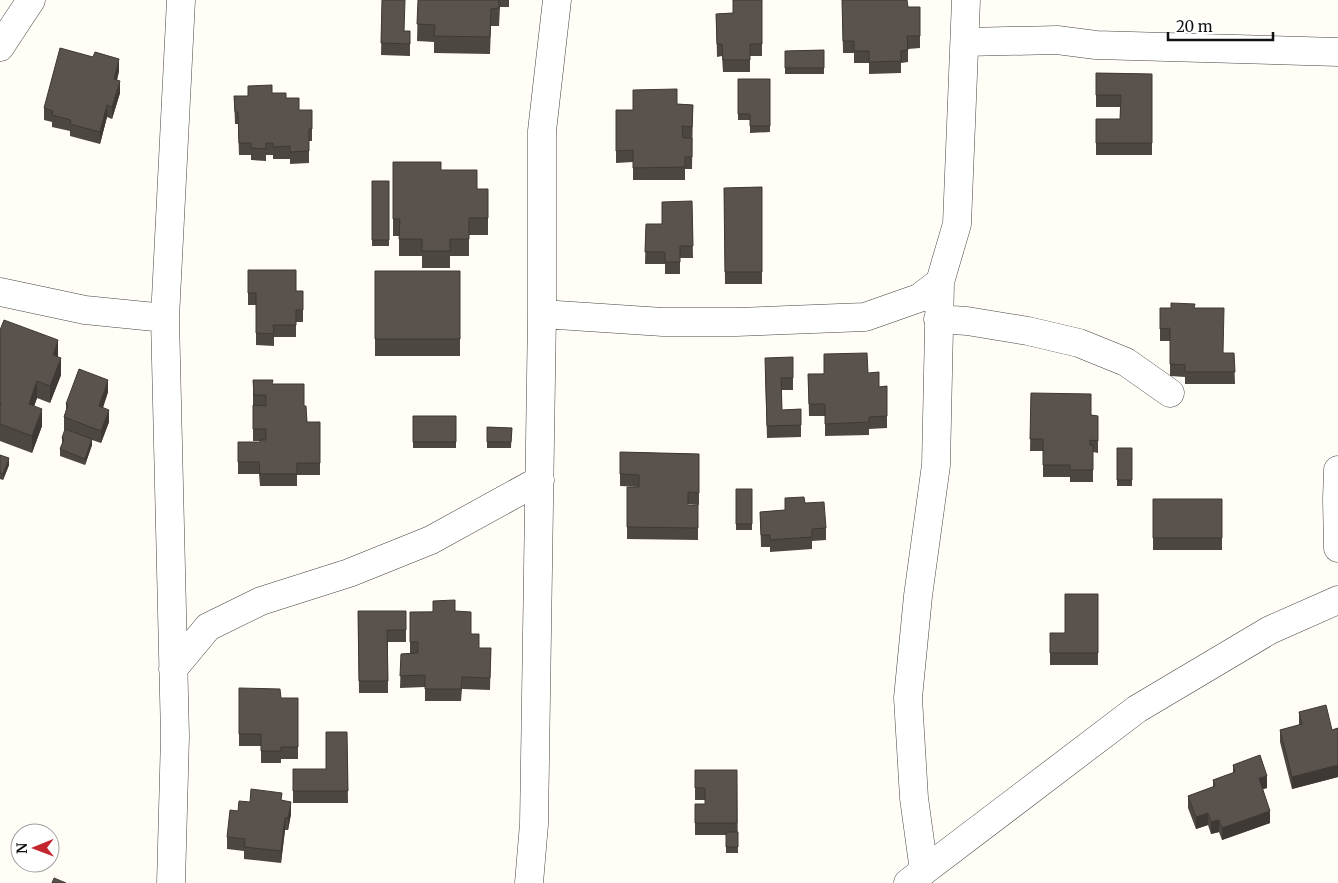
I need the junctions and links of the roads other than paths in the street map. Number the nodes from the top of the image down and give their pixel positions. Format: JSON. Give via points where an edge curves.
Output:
{"nodes":[{"id":1,"x":31,"y":0,"type":"edge"},
{"id":2,"x":181,"y":0,"type":"edge"},
{"id":3,"x":557,"y":0,"type":"edge"},
{"id":4,"x":966,"y":0,"type":"edge"},
{"id":5,"x":965,"y":42,"type":"junction"},
{"id":6,"x":0,"y":47,"type":"edge"},
{"id":7,"x":1338,"y":52,"type":"edge"},
{"id":8,"x":940,"y":282,"type":"junction"},
{"id":9,"x":0,"y":292,"type":"edge"},
{"id":10,"x":542,"y":314,"type":"junction"},
{"id":11,"x":165,"y":318,"type":"junction"},
{"id":12,"x":938,"y":319,"type":"junction"},
{"id":13,"x":1170,"y":393,"type":"dead end"},
{"id":14,"x":1338,"y":470,"type":"edge"},
{"id":15,"x":540,"y":480,"type":"junction"},
{"id":16,"x":1338,"y":548,"type":"edge"},
{"id":17,"x":1338,"y":600,"type":"edge"},
{"id":18,"x":173,"y":669,"type":"junction"},
{"id":19,"x":916,"y":877,"type":"edge"},
{"id":20,"x":171,"y":883,"type":"edge"},
{"id":21,"x":528,"y":883,"type":"edge"}],
"edges":[{"from":1,"to":6,"type":"street"},
{"from":2,"to":11,"type":"street"},
{"from":3,"to":10,"type":"street","via":[[542,131]]},
{"from":4,"to":5,"type":"street"},
{"from":5,"to":7,"type":"street","via":[[1058,40],[1096,45]]},
{"from":5,"to":8,"type":"street","via":[[957,224]]},
{"from":8,"to":10,"type":"street","via":[[920,298],[865,317],[663,322]]},
{"from":8,"to":12,"type":"street"},
{"from":9,"to":11,"type":"street","via":[[85,310]]},
{"from":10,"to":15,"type":"street"},
{"from":11,"to":18,"type":"street"},
{"from":12,"to":13,"type":"street","via":[[1028,331],[1078,343],[1126,362]]},
{"from":12,"to":19,"type":"street","via":[[936,465],[908,698]]},
{"from":14,"to":16,"type":"street"},
{"from":15,"to":18,"type":"street","via":[[431,540],[349,573],[261,601],[208,627]]},
{"from":15,"to":21,"type":"street","via":[[534,824]]},
{"from":17,"to":19,"type":"street","via":[[1270,630],[1138,709]]},
{"from":18,"to":20,"type":"street","via":[[175,736]]}]}
